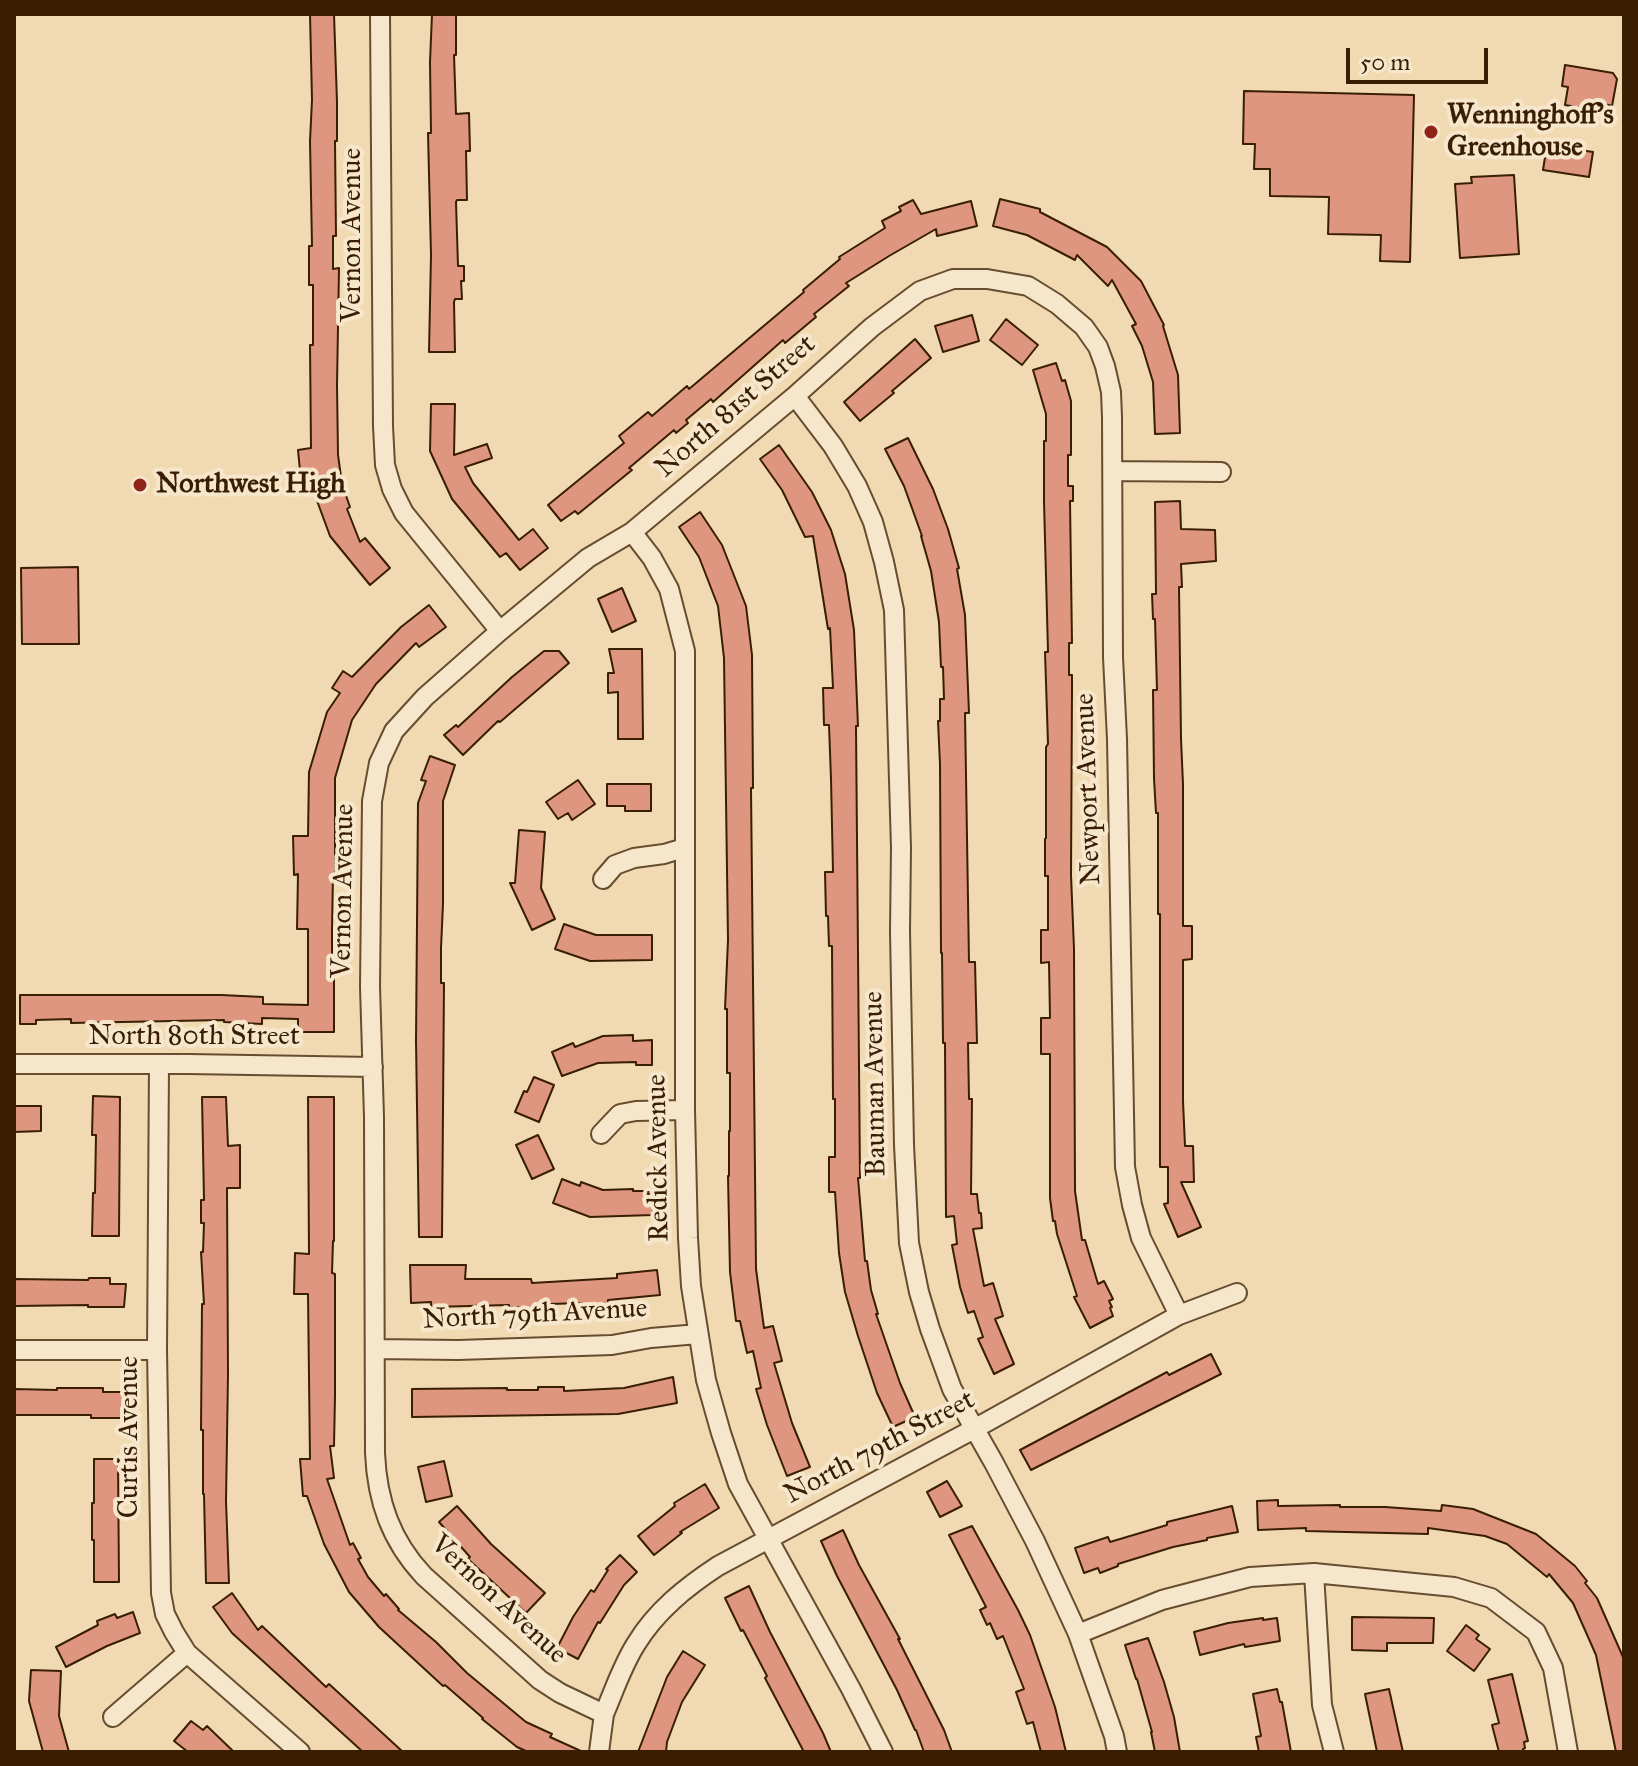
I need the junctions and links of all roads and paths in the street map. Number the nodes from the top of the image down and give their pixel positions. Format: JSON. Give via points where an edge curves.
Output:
{"nodes":[{"id":1,"x":380,"y":14,"type":"edge"},
{"id":2,"x":1028,"y":286,"type":"joint"},
{"id":3,"x":795,"y":396,"type":"junction"},
{"id":4,"x":1113,"y":471,"type":"junction"},
{"id":5,"x":1221,"y":472,"type":"dead end"},
{"id":6,"x":632,"y":532,"type":"junction"},
{"id":7,"x":500,"y":631,"type":"junction"},
{"id":8,"x":684,"y":848,"type":"junction"},
{"id":9,"x":603,"y":879,"type":"dead end"},
{"id":10,"x":14,"y":1064,"type":"edge"},
{"id":11,"x":159,"y":1065,"type":"junction"},
{"id":12,"x":373,"y":1067,"type":"junction"},
{"id":13,"x":685,"y":1110,"type":"junction"},
{"id":14,"x":601,"y":1134,"type":"dead end"},
{"id":15,"x":1237,"y":1293,"type":"dead end"},
{"id":16,"x":1179,"y":1315,"type":"junction"},
{"id":17,"x":698,"y":1334,"type":"junction"},
{"id":18,"x":375,"y":1349,"type":"junction"},
{"id":19,"x":14,"y":1350,"type":"edge"},
{"id":20,"x":157,"y":1350,"type":"junction"},
{"id":21,"x":974,"y":1429,"type":"junction"},
{"id":22,"x":769,"y":1539,"type":"junction"},
{"id":23,"x":1314,"y":1573,"type":"junction"},
{"id":24,"x":1078,"y":1634,"type":"junction"},
{"id":25,"x":187,"y":1653,"type":"junction"},
{"id":26,"x":604,"y":1714,"type":"junction"},
{"id":27,"x":113,"y":1717,"type":"dead end"},
{"id":28,"x":300,"y":1752,"type":"edge"},
{"id":29,"x":599,"y":1752,"type":"edge"},
{"id":30,"x":883,"y":1752,"type":"edge"},
{"id":31,"x":1117,"y":1752,"type":"edge"},
{"id":32,"x":1334,"y":1752,"type":"edge"},
{"id":33,"x":1568,"y":1752,"type":"edge"}],
"edges":[{"from":1,"to":7,"type":"street","name":"Vernon Avenue","via":[[385,465],[404,513]]},
{"from":2,"to":3,"type":"street","name":"North 81st Street","via":[[953,279],[920,291]]},
{"from":2,"to":4,"type":"street","name":"Newport Avenue","via":[[1084,327],[1098,347],[1111,392]]},
{"from":3,"to":6,"type":"street","name":"North 81st Street"},
{"from":3,"to":21,"type":"street","name":"Bauman Avenue","via":[[857,486],[873,522],[894,610],[909,1243],[930,1329],[952,1389]]},
{"from":4,"to":5,"type":"street"},
{"from":4,"to":16,"type":"street","name":"Newport Avenue","via":[[1125,1167],[1141,1238]]},
{"from":6,"to":7,"type":"street","name":"North 81st Street","via":[[588,558]]},
{"from":6,"to":8,"type":"street","name":"Redick Avenue","via":[[669,589],[685,651]]},
{"from":7,"to":12,"type":"street","name":"Vernon Avenue","via":[[425,697],[394,731],[379,763],[371,844]]},
{"from":8,"to":9,"type":"street","via":[[615,865]]},
{"from":8,"to":13,"type":"street","name":"Redick Avenue"},
{"from":10,"to":11,"type":"street","name":"North 80th Street"},
{"from":11,"to":12,"type":"street","name":"North 80th Street"},
{"from":11,"to":20,"type":"street","name":"Curtis Avenue"},
{"from":12,"to":18,"type":"street","name":"Vernon Avenue"},
{"from":13,"to":14,"type":"street","via":[[620,1114]]},
{"from":13,"to":17,"type":"street","name":"Redick Avenue","via":[[691,1286]]},
{"from":15,"to":16,"type":"street","name":"North 79th Street"},
{"from":16,"to":21,"type":"street","name":"North 79th Street"},
{"from":17,"to":18,"type":"street","name":"North 79th Avenue","via":[[612,1345]]},
{"from":17,"to":22,"type":"street","name":"Redick Avenue","via":[[706,1380],[738,1484]]},
{"from":18,"to":26,"type":"street","name":"Vernon Avenue","via":[[376,1470],[396,1540],[424,1576],[531,1673]]},
{"from":19,"to":20,"type":"street"},
{"from":20,"to":25,"type":"street","name":"Curtis Avenue","via":[[161,1593],[165,1614]]},
{"from":21,"to":22,"type":"street","name":"North 79th Street"},
{"from":21,"to":24,"type":"street","name":"Bauman Avenue"},
{"from":22,"to":26,"type":"street","name":"North 79th Street","via":[[688,1586],[657,1616],[636,1644]]},
{"from":22,"to":30,"type":"street","name":"Redick Avenue"},
{"from":23,"to":24,"type":"street","via":[[1214,1585]]},
{"from":23,"to":32,"type":"street","via":[[1322,1705]]},
{"from":23,"to":33,"type":"street","via":[[1454,1587],[1491,1598],[1536,1632],[1553,1668]]},
{"from":24,"to":31,"type":"street","name":"Bauman Avenue"},
{"from":25,"to":27,"type":"street"},
{"from":25,"to":28,"type":"street","name":"Curtis Avenue"},
{"from":26,"to":29,"type":"street"}]}
